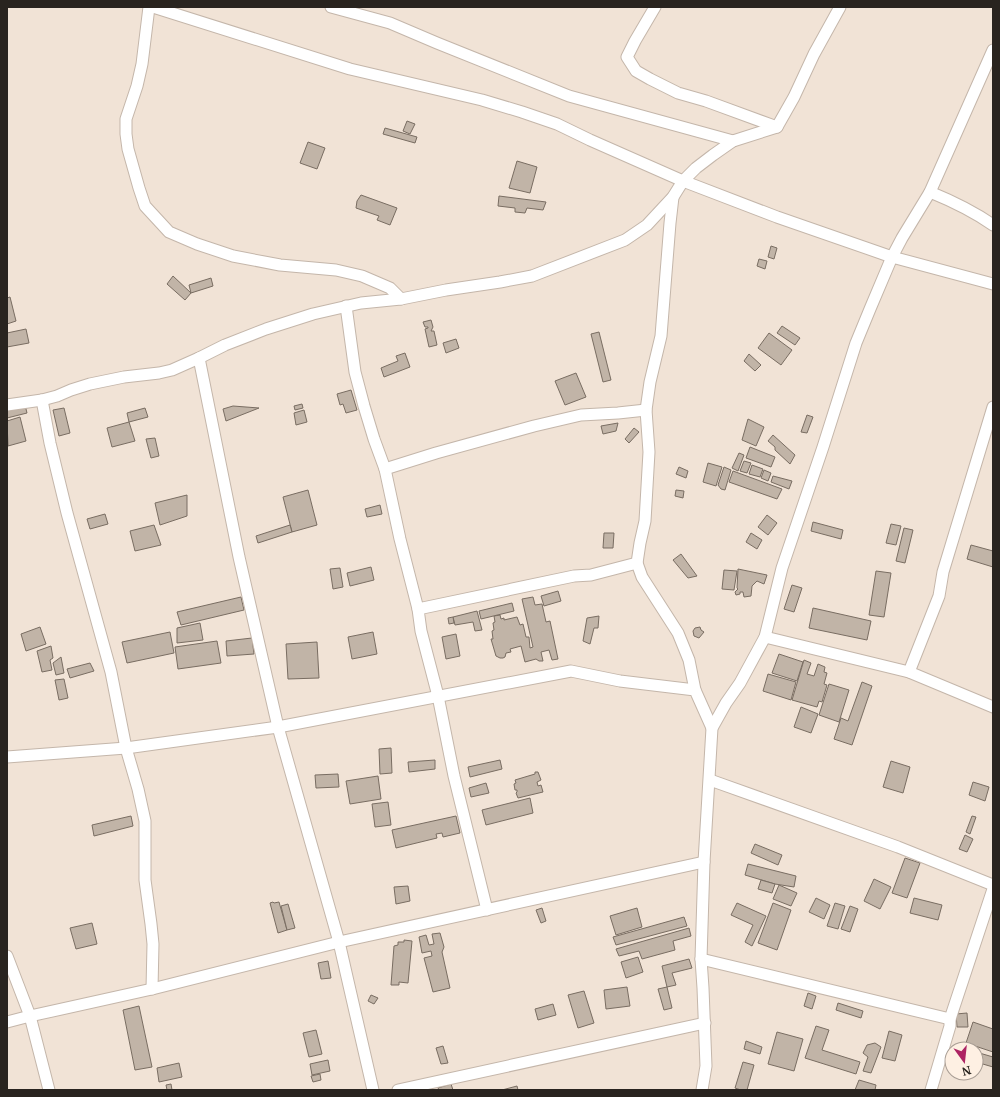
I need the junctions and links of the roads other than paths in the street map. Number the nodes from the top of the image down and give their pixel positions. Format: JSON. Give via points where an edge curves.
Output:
{"nodes":[{"id":1,"x":149,"y":7,"type":"edge"},
{"id":2,"x":153,"y":7,"type":"edge"},
{"id":3,"x":331,"y":7,"type":"edge"},
{"id":4,"x":655,"y":7,"type":"edge"},
{"id":5,"x":840,"y":7,"type":"edge"},
{"id":6,"x":993,"y":50,"type":"edge"},
{"id":7,"x":776,"y":127,"type":"junction"},
{"id":8,"x":733,"y":141,"type":"junction"},
{"id":9,"x":683,"y":181,"type":"junction"},
{"id":10,"x":930,"y":192,"type":"junction"},
{"id":11,"x":673,"y":197,"type":"junction"},
{"id":12,"x":993,"y":225,"type":"edge"},
{"id":13,"x":892,"y":258,"type":"junction"},
{"id":14,"x":993,"y":284,"type":"edge"},
{"id":15,"x":401,"y":299,"type":"junction"},
{"id":16,"x":346,"y":306,"type":"junction"},
{"id":17,"x":199,"y":358,"type":"junction"},
{"id":18,"x":42,"y":400,"type":"junction"},
{"id":19,"x":7,"y":405,"type":"edge"},
{"id":20,"x":993,"y":407,"type":"edge"},
{"id":21,"x":646,"y":410,"type":"junction"},
{"id":22,"x":385,"y":468,"type":"junction"},
{"id":23,"x":637,"y":563,"type":"junction"},
{"id":24,"x":418,"y":609,"type":"junction"},
{"id":25,"x":765,"y":637,"type":"junction"},
{"id":26,"x":909,"y":672,"type":"junction"},
{"id":27,"x":695,"y":690,"type":"junction"},
{"id":28,"x":438,"y":696,"type":"junction"},
{"id":29,"x":993,"y":707,"type":"edge"},
{"id":30,"x":278,"y":727,"type":"junction"},
{"id":31,"x":712,"y":728,"type":"junction"},
{"id":32,"x":126,"y":748,"type":"junction"},
{"id":33,"x":7,"y":757,"type":"edge"},
{"id":34,"x":710,"y":780,"type":"junction"},
{"id":35,"x":704,"y":862,"type":"junction"},
{"id":36,"x":993,"y":885,"type":"edge"},
{"id":37,"x":993,"y":889,"type":"edge"},
{"id":38,"x":486,"y":910,"type":"junction"},
{"id":39,"x":339,"y":942,"type":"junction"},
{"id":40,"x":7,"y":956,"type":"edge"},
{"id":41,"x":701,"y":959,"type":"junction"},
{"id":42,"x":152,"y":989,"type":"junction"},
{"id":43,"x":30,"y":1016,"type":"junction"},
{"id":44,"x":950,"y":1019,"type":"junction"},
{"id":45,"x":7,"y":1022,"type":"edge"},
{"id":46,"x":705,"y":1023,"type":"junction"},
{"id":47,"x":49,"y":1090,"type":"edge"},
{"id":48,"x":373,"y":1090,"type":"edge"},
{"id":49,"x":398,"y":1090,"type":"edge"},
{"id":50,"x":702,"y":1090,"type":"edge"},
{"id":51,"x":931,"y":1090,"type":"edge"}],
"edges":[{"from":1,"to":15,"type":"street","via":[[142,64],[126,119],[128,149],[145,206],[169,232],[197,244],[233,256],[362,276],[390,288]]},
{"from":2,"to":9,"type":"street","via":[[350,69],[482,100],[529,114],[557,124]]},
{"from":3,"to":8,"type":"street","via":[[390,23],[569,96]]},
{"from":4,"to":7,"type":"street","via":[[627,57],[636,71],[678,93]]},
{"from":5,"to":7,"type":"street"},
{"from":6,"to":10,"type":"street"},
{"from":7,"to":8,"type":"street"},
{"from":8,"to":9,"type":"street","via":[[696,168]]},
{"from":9,"to":11,"type":"street"},
{"from":9,"to":13,"type":"street"},
{"from":10,"to":12,"type":"street","via":[[978,214]]},
{"from":10,"to":13,"type":"street"},
{"from":11,"to":15,"type":"street","via":[[647,225],[625,240],[532,276]]},
{"from":11,"to":21,"type":"street","via":[[661,336]]},
{"from":13,"to":14,"type":"street"},
{"from":13,"to":25,"type":"street","via":[[856,343],[782,568]]},
{"from":15,"to":16,"type":"street"},
{"from":16,"to":17,"type":"street","via":[[266,329]]},
{"from":16,"to":22,"type":"street","via":[[355,372]]},
{"from":17,"to":18,"type":"street","via":[[172,370],[90,384]]},
{"from":17,"to":30,"type":"street","via":[[239,557]]},
{"from":18,"to":19,"type":"street"},
{"from":18,"to":32,"type":"street","via":[[66,513],[111,672]]},
{"from":20,"to":26,"type":"street","via":[[943,572],[939,596]]},
{"from":21,"to":22,"type":"street","via":[[581,415]]},
{"from":21,"to":23,"type":"street","via":[[648,459],[645,521]]},
{"from":22,"to":24,"type":"street"},
{"from":23,"to":24,"type":"street","via":[[591,575],[574,576]]},
{"from":23,"to":27,"type":"street","via":[[642,576],[678,633],[689,660]]},
{"from":24,"to":28,"type":"street","via":[[421,631]]},
{"from":25,"to":26,"type":"street"},
{"from":25,"to":31,"type":"street"},
{"from":26,"to":29,"type":"street"},
{"from":27,"to":28,"type":"street","via":[[571,671]]},
{"from":27,"to":31,"type":"street"},
{"from":28,"to":30,"type":"street"},
{"from":28,"to":38,"type":"street"},
{"from":30,"to":32,"type":"street"},
{"from":30,"to":39,"type":"street"},
{"from":31,"to":34,"type":"street"},
{"from":32,"to":33,"type":"street"},
{"from":32,"to":42,"type":"street","via":[[145,820],[145,880],[153,944]]},
{"from":34,"to":35,"type":"street"},
{"from":34,"to":36,"type":"street","via":[[898,847]]},
{"from":35,"to":38,"type":"street"},
{"from":35,"to":41,"type":"street"},
{"from":37,"to":44,"type":"street"},
{"from":38,"to":39,"type":"street"},
{"from":39,"to":42,"type":"street"},
{"from":39,"to":48,"type":"street"},
{"from":40,"to":43,"type":"street"},
{"from":41,"to":44,"type":"street"},
{"from":41,"to":46,"type":"street"},
{"from":42,"to":43,"type":"street"},
{"from":43,"to":45,"type":"street"},
{"from":43,"to":47,"type":"street"},
{"from":44,"to":51,"type":"street"},
{"from":46,"to":49,"type":"street"},
{"from":46,"to":50,"type":"street","via":[[706,1066]]}]}
